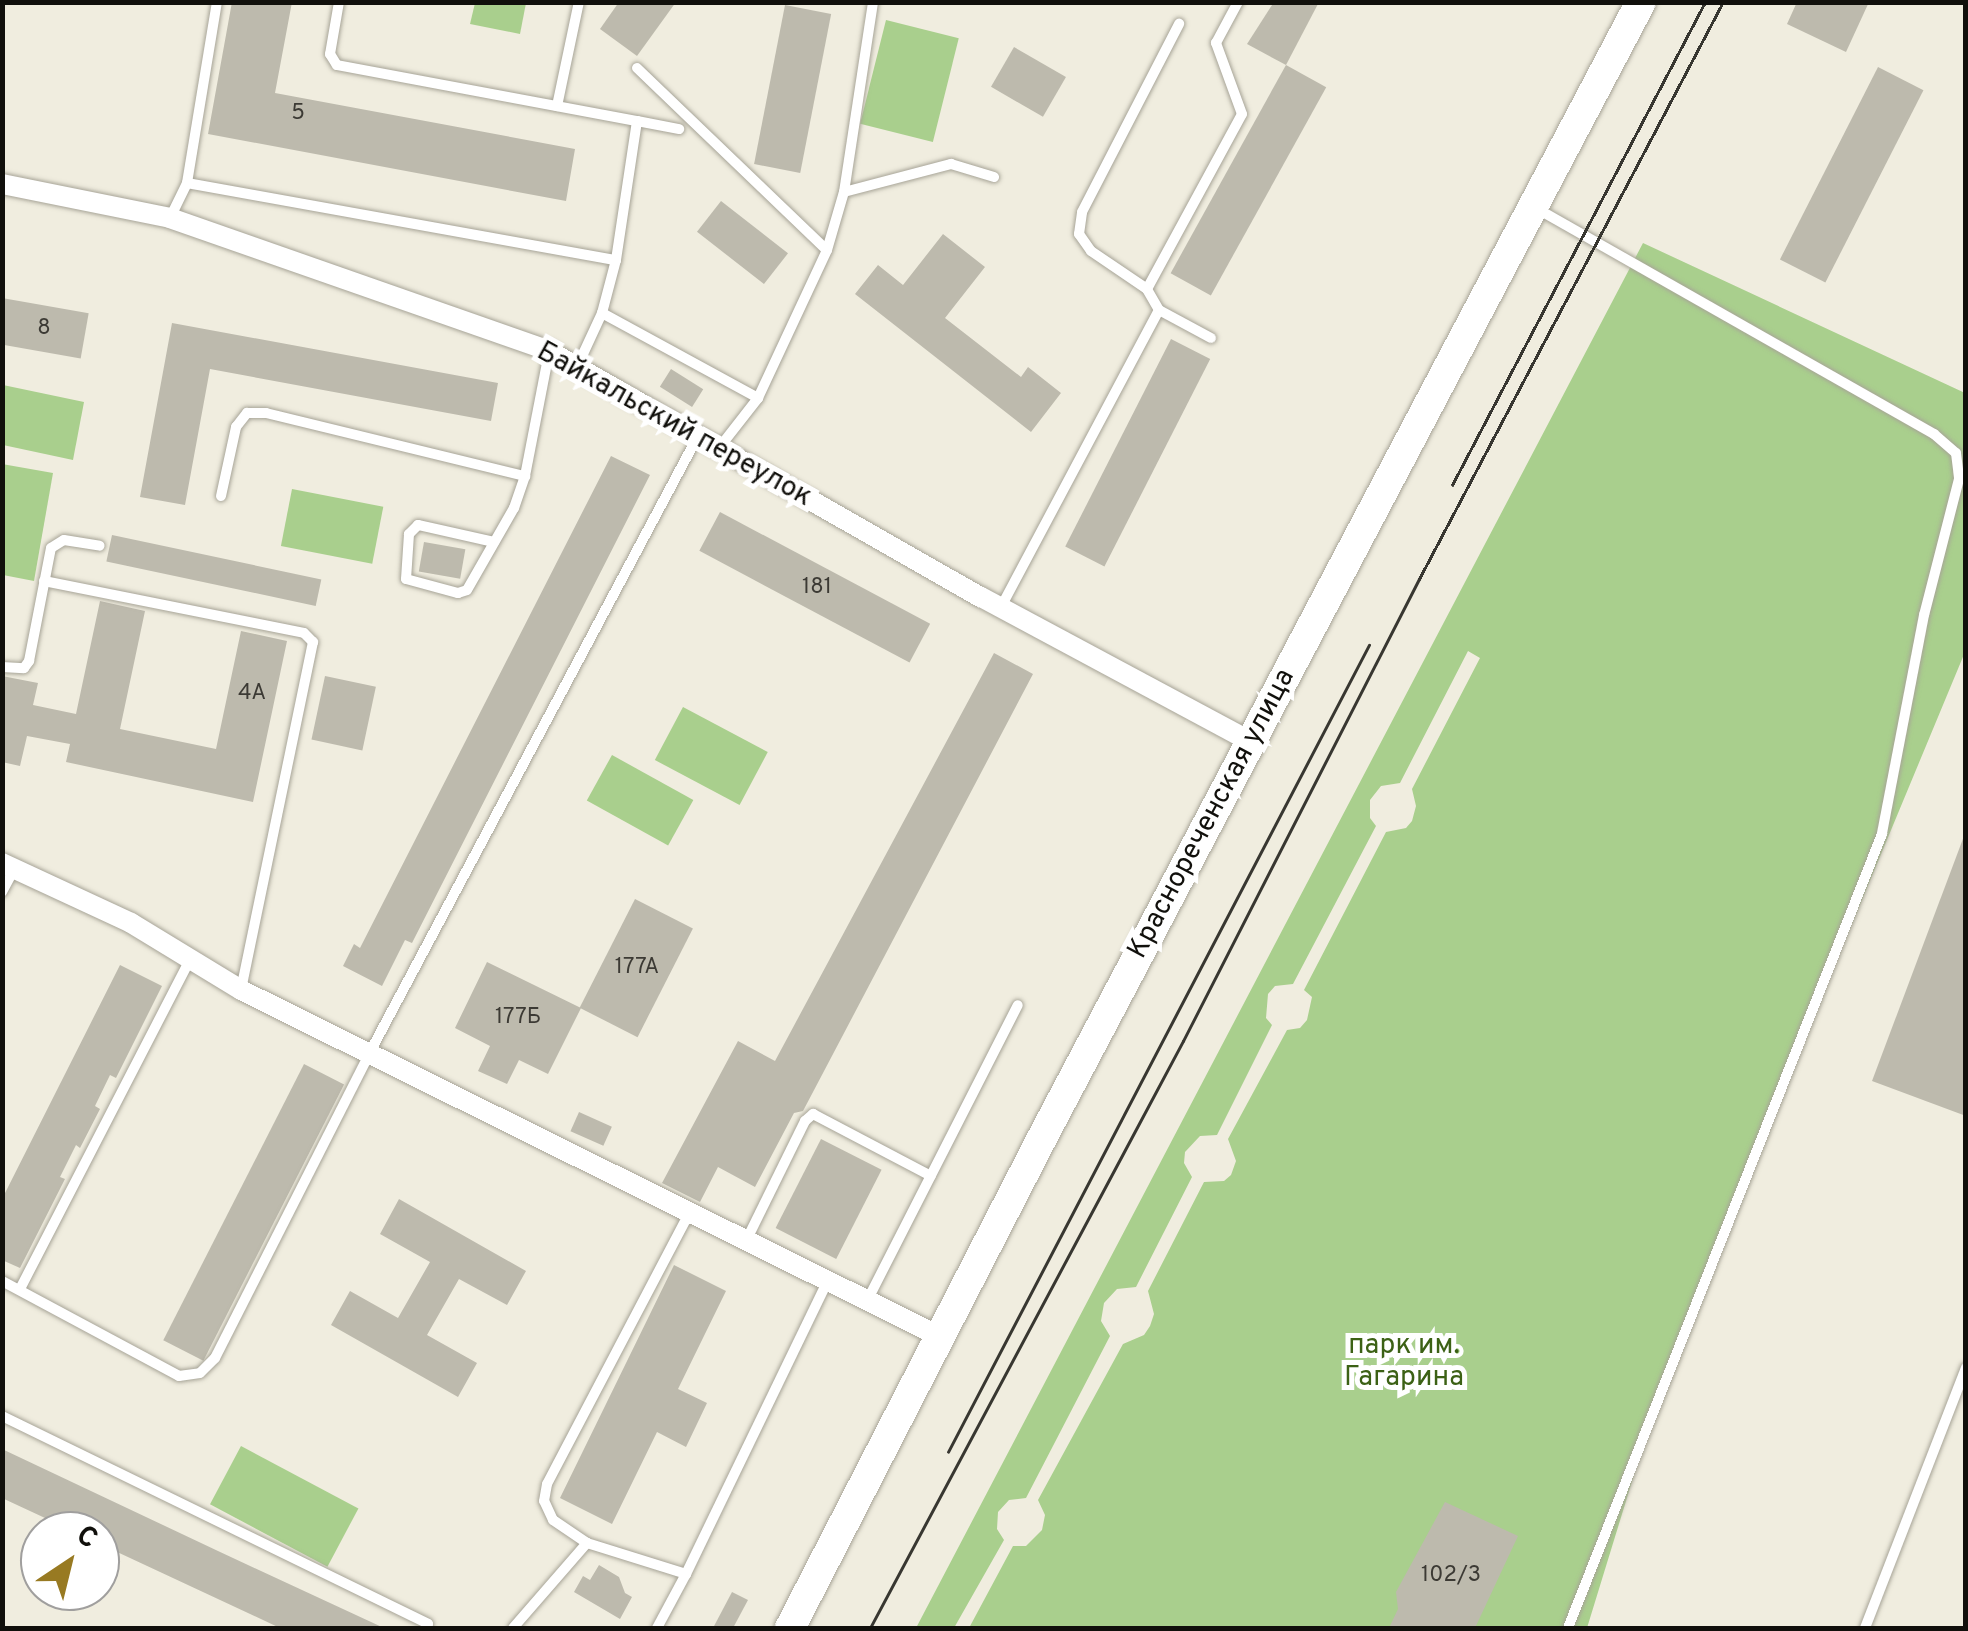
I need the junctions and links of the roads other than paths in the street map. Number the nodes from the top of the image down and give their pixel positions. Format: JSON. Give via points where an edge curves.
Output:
{"nodes":[{"id":1,"x":217,"y":2,"type":"edge"},
{"id":2,"x":339,"y":2,"type":"edge"},
{"id":3,"x":580,"y":2,"type":"edge"},
{"id":4,"x":873,"y":2,"type":"edge"},
{"id":5,"x":1238,"y":2,"type":"edge"},
{"id":6,"x":1641,"y":2,"type":"edge"},
{"id":7,"x":1178,"y":24,"type":"dead end"},
{"id":8,"x":637,"y":68,"type":"dead end"},
{"id":9,"x":557,"y":106,"type":"junction"},
{"id":10,"x":637,"y":121,"type":"junction"},
{"id":11,"x":679,"y":129,"type":"dead end"},
{"id":12,"x":994,"y":178,"type":"dead end"},
{"id":13,"x":187,"y":183,"type":"junction"},
{"id":14,"x":2,"y":184,"type":"edge"},
{"id":15,"x":844,"y":192,"type":"junction"},
{"id":16,"x":1535,"y":208,"type":"junction"},
{"id":17,"x":170,"y":218,"type":"junction"},
{"id":18,"x":827,"y":250,"type":"junction"},
{"id":19,"x":616,"y":260,"type":"junction"},
{"id":20,"x":1146,"y":289,"type":"junction"},
{"id":21,"x":1159,"y":310,"type":"junction"},
{"id":22,"x":602,"y":313,"type":"junction"},
{"id":23,"x":1212,"y":338,"type":"dead end"},
{"id":24,"x":549,"y":351,"type":"junction"},
{"id":25,"x":578,"y":367,"type":"junction"},
{"id":26,"x":758,"y":398,"type":"junction"},
{"id":27,"x":698,"y":436,"type":"junction"},
{"id":28,"x":718,"y":448,"type":"junction"},
{"id":29,"x":1960,"y":450,"type":"edge"},
{"id":30,"x":525,"y":476,"type":"junction"},
{"id":31,"x":221,"y":496,"type":"dead end"},
{"id":32,"x":494,"y":542,"type":"junction"},
{"id":33,"x":100,"y":546,"type":"dead end"},
{"id":34,"x":44,"y":580,"type":"junction"},
{"id":35,"x":1001,"y":608,"type":"junction"},
{"id":36,"x":2,"y":667,"type":"edge"},
{"id":37,"x":1250,"y":741,"type":"junction"},
{"id":38,"x":8,"y":866,"type":"edge"},
{"id":39,"x":2,"y":892,"type":"edge"},
{"id":40,"x":192,"y":957,"type":"junction"},
{"id":41,"x":241,"y":990,"type":"junction"},
{"id":42,"x":1018,"y":1005,"type":"dead end"},
{"id":43,"x":370,"y":1052,"type":"junction"},
{"id":44,"x":931,"y":1176,"type":"junction"},
{"id":45,"x":688,"y":1215,"type":"junction"},
{"id":46,"x":746,"y":1242,"type":"junction"},
{"id":47,"x":2,"y":1282,"type":"edge"},
{"id":48,"x":827,"y":1282,"type":"junction"},
{"id":49,"x":20,"y":1289,"type":"junction"},
{"id":50,"x":867,"y":1302,"type":"junction"},
{"id":51,"x":942,"y":1336,"type":"junction"},
{"id":52,"x":1966,"y":1368,"type":"edge"},
{"id":53,"x":2,"y":1416,"type":"edge"},
{"id":54,"x":587,"y":1544,"type":"junction"},
{"id":55,"x":686,"y":1574,"type":"junction"},
{"id":56,"x":427,"y":1626,"type":"edge"},
{"id":57,"x":440,"y":1628,"type":"edge"},
{"id":58,"x":513,"y":1628,"type":"edge"},
{"id":59,"x":656,"y":1628,"type":"edge"},
{"id":60,"x":790,"y":1628,"type":"edge"},
{"id":61,"x":1568,"y":1628,"type":"edge"},
{"id":62,"x":1865,"y":1628,"type":"edge"}],
"edges":[{"from":1,"to":13,"type":"lane"},
{"from":2,"to":9,"type":"lane","via":[[330,54],[338,65]]},
{"from":3,"to":9,"type":"lane"},
{"from":4,"to":15,"type":"lane"},
{"from":5,"to":20,"type":"lane","via":[[1216,43],[1242,114]]},
{"from":6,"to":16,"type":"main road","name":"Краснореченская улица"},
{"from":7,"to":20,"type":"lane","via":[[1082,212],[1079,234],[1091,252]]},
{"from":8,"to":18,"type":"lane"},
{"from":9,"to":10,"type":"lane"},
{"from":10,"to":11,"type":"lane"},
{"from":10,"to":19,"type":"lane"},
{"from":12,"to":15,"type":"lane","via":[[951,164]]},
{"from":13,"to":17,"type":"lane"},
{"from":13,"to":19,"type":"lane"},
{"from":14,"to":17,"type":"street","name":"Байкальский переулок"},
{"from":15,"to":18,"type":"lane"},
{"from":16,"to":29,"type":"lane"},
{"from":16,"to":37,"type":"main road","name":"Краснореченская улица"},
{"from":17,"to":24,"type":"street","name":"Байкальский переулок"},
{"from":18,"to":26,"type":"lane"},
{"from":19,"to":22,"type":"lane"},
{"from":20,"to":21,"type":"lane"},
{"from":21,"to":23,"type":"lane"},
{"from":21,"to":35,"type":"lane"},
{"from":22,"to":25,"type":"lane"},
{"from":22,"to":26,"type":"lane"},
{"from":24,"to":25,"type":"street","name":"Байкальский переулок"},
{"from":24,"to":30,"type":"lane"},
{"from":25,"to":27,"type":"street","name":"Байкальский переулок"},
{"from":26,"to":28,"type":"lane"},
{"from":27,"to":28,"type":"street","name":"Байкальский переулок"},
{"from":27,"to":43,"type":"lane"},
{"from":28,"to":35,"type":"street","name":"Байкальский переулок"},
{"from":29,"to":61,"type":"lane","via":[[1956,498],[1924,615],[1882,834]]},
{"from":30,"to":31,"type":"lane","via":[[247,413],[236,427]]},
{"from":30,"to":32,"type":"lane"},
{"from":32,"to":32,"type":"lane","via":[[467,590],[406,579],[410,534],[418,526]]},
{"from":33,"to":34,"type":"lane","via":[[56,541]]},
{"from":34,"to":36,"type":"lane","via":[[30,661],[24,668]]},
{"from":34,"to":41,"type":"lane","via":[[304,633],[313,642]]},
{"from":35,"to":37,"type":"street","name":"Байкальский переулок"},
{"from":37,"to":51,"type":"main road","name":"Краснореченская улица"},
{"from":38,"to":39,"type":"lane"},
{"from":38,"to":40,"type":"street"},
{"from":40,"to":41,"type":"street"},
{"from":40,"to":49,"type":"lane"},
{"from":41,"to":43,"type":"street"},
{"from":42,"to":44,"type":"lane"},
{"from":43,"to":45,"type":"street"},
{"from":43,"to":49,"type":"lane","via":[[215,1358],[200,1373],[179,1376]]},
{"from":44,"to":46,"type":"lane","via":[[813,1114]]},
{"from":44,"to":50,"type":"lane"},
{"from":45,"to":46,"type":"street"},
{"from":45,"to":54,"type":"lane","via":[[547,1484],[544,1500],[553,1520]]},
{"from":46,"to":48,"type":"street"},
{"from":47,"to":49,"type":"lane"},
{"from":48,"to":50,"type":"street"},
{"from":48,"to":55,"type":"lane"},
{"from":50,"to":51,"type":"street"},
{"from":51,"to":60,"type":"main road","name":"Краснореченская улица"},
{"from":52,"to":62,"type":"lane"},
{"from":53,"to":56,"type":"lane"},
{"from":54,"to":55,"type":"lane"},
{"from":54,"to":58,"type":"lane"},
{"from":55,"to":59,"type":"lane"},
{"from":56,"to":57,"type":"lane"}]}
